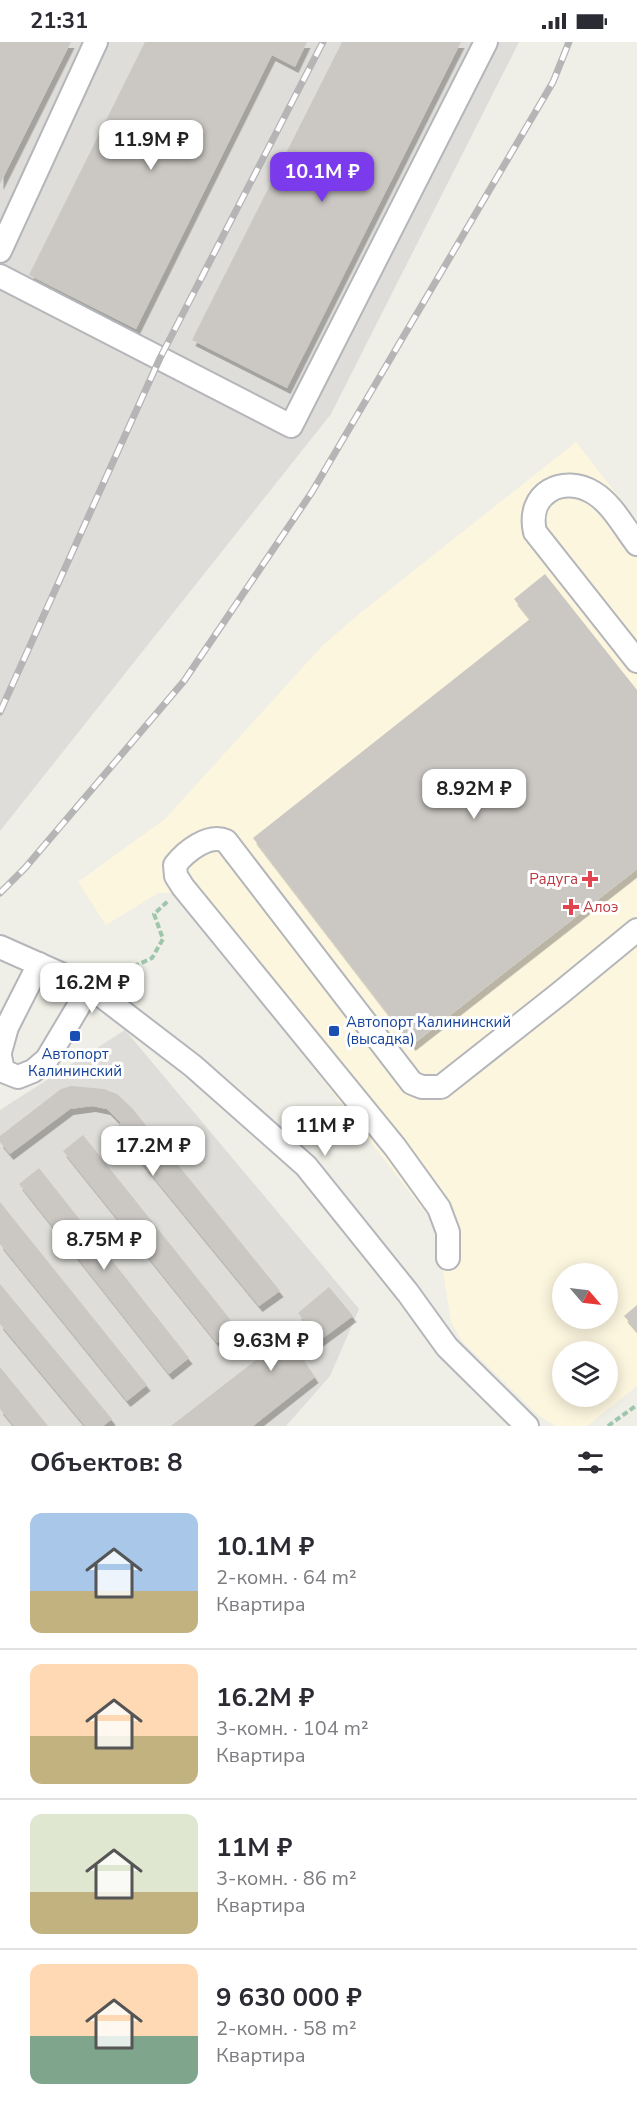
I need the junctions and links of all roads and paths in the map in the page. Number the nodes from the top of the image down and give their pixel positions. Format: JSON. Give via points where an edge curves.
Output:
{"nodes":[{"id":1,"x":96,"y":42,"type":"edge"},
{"id":2,"x":486,"y":42,"type":"edge"},
{"id":3,"x":0,"y":251,"type":"edge"},
{"id":4,"x":0,"y":276,"type":"edge"},
{"id":5,"x":637,"y":544,"type":"edge"},
{"id":6,"x":637,"y":661,"type":"edge"},
{"id":7,"x":153,"y":914,"type":"dead end"},
{"id":8,"x":637,"y":930,"type":"edge"},
{"id":9,"x":0,"y":947,"type":"edge"},
{"id":10,"x":39,"y":964,"type":"junction"},
{"id":11,"x":90,"y":987,"type":"junction"},
{"id":12,"x":0,"y":1054,"type":"edge"},
{"id":13,"x":448,"y":1258,"type":"dead end"},
{"id":14,"x":637,"y":1406,"type":"edge"},
{"id":15,"x":528,"y":1426,"type":"edge"},
{"id":16,"x":608,"y":1426,"type":"edge"}],
"edges":[{"from":1,"to":3,"type":"street"},
{"from":2,"to":4,"type":"street","via":[[291,426]]},
{"from":5,"to":6,"type":"street","via":[[604,500],[576,486],[557,487],[534,508],[535,532]]},
{"from":7,"to":11,"type":"path","via":[[163,939],[152,958]]},
{"from":8,"to":13,"type":"street","via":[[441,1087],[422,1087],[412,1083],[226,841],[210,838],[175,865],[183,887],[395,1147],[439,1208],[448,1232]]},
{"from":9,"to":10,"type":"street"},
{"from":10,"to":11,"type":"street"},
{"from":10,"to":12,"type":"street","via":[[7,1027]]},
{"from":11,"to":12,"type":"street","via":[[47,1059],[33,1071],[18,1077],[3,1071]]},
{"from":11,"to":15,"type":"street","via":[[193,1066],[306,1166],[447,1347]]},
{"from":14,"to":16,"type":"path"}]}
